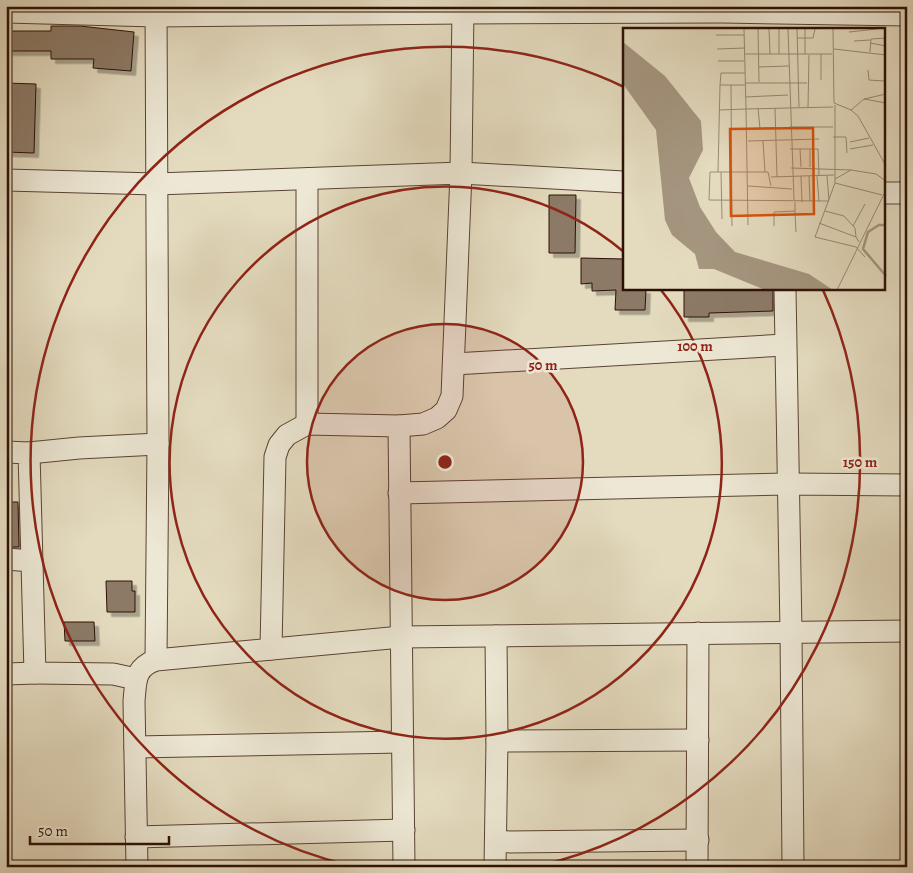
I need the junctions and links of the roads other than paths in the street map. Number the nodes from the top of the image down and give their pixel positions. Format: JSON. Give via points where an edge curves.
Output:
{"nodes":[{"id":1,"x":463,"y":9,"type":"edge"},
{"id":2,"x":156,"y":11,"type":"edge"},
{"id":3,"x":6,"y":12,"type":"edge"},
{"id":4,"x":907,"y":15,"type":"edge"},
{"id":5,"x":461,"y":173,"type":"junction"},
{"id":6,"x":307,"y":179,"type":"junction"},
{"id":7,"x":6,"y":180,"type":"edge"},
{"id":8,"x":623,"y":182,"type":"edge"},
{"id":9,"x":156,"y":184,"type":"junction"},
{"id":10,"x":886,"y":193,"type":"edge"},
{"id":11,"x":907,"y":193,"type":"edge"},
{"id":12,"x":785,"y":290,"type":"edge"},
{"id":13,"x":785,"y":345,"type":"junction"},
{"id":14,"x":454,"y":364,"type":"junction"},
{"id":15,"x":307,"y":424,"type":"junction"},
{"id":16,"x":398,"y":426,"type":"junction"},
{"id":17,"x":158,"y":444,"type":"junction"},
{"id":18,"x":6,"y":452,"type":"edge"},
{"id":19,"x":29,"y":454,"type":"junction"},
{"id":20,"x":788,"y":484,"type":"junction"},
{"id":21,"x":907,"y":485,"type":"edge"},
{"id":22,"x":399,"y":493,"type":"junction"},
{"id":23,"x":6,"y":559,"type":"edge"},
{"id":24,"x":32,"y":560,"type":"junction"},
{"id":25,"x":907,"y":631,"type":"edge"},
{"id":26,"x":791,"y":632,"type":"junction"},
{"id":27,"x":698,"y":633,"type":"junction"},
{"id":28,"x":496,"y":636,"type":"junction"},
{"id":29,"x":401,"y":637,"type":"junction"},
{"id":30,"x":271,"y":649,"type":"junction"},
{"id":31,"x":156,"y":660,"type":"junction"},
{"id":32,"x":35,"y":673,"type":"junction"},
{"id":33,"x":6,"y":674,"type":"edge"},
{"id":34,"x":136,"y":679,"type":"junction"},
{"id":35,"x":698,"y":740,"type":"junction"},
{"id":36,"x":497,"y":741,"type":"junction"},
{"id":37,"x":402,"y":742,"type":"junction"},
{"id":38,"x":135,"y":747,"type":"junction"},
{"id":39,"x":404,"y":830,"type":"junction"},
{"id":40,"x":136,"y":837,"type":"junction"},
{"id":41,"x":698,"y":840,"type":"junction"},
{"id":42,"x":496,"y":842,"type":"junction"},
{"id":43,"x":137,"y":867,"type":"edge"},
{"id":44,"x":404,"y":867,"type":"edge"},
{"id":45,"x":496,"y":867,"type":"edge"},
{"id":46,"x":697,"y":867,"type":"edge"},
{"id":47,"x":793,"y":867,"type":"edge"}],
"edges":[{"from":1,"to":2,"type":"street"},
{"from":1,"to":4,"type":"street"},
{"from":1,"to":5,"type":"street"},
{"from":2,"to":3,"type":"street"},
{"from":2,"to":9,"type":"street"},
{"from":5,"to":6,"type":"street"},
{"from":5,"to":8,"type":"street"},
{"from":5,"to":14,"type":"street"},
{"from":6,"to":9,"type":"street"},
{"from":6,"to":15,"type":"street"},
{"from":7,"to":9,"type":"street"},
{"from":9,"to":17,"type":"street"},
{"from":10,"to":11,"type":"street"},
{"from":12,"to":13,"type":"street"},
{"from":13,"to":14,"type":"street"},
{"from":13,"to":20,"type":"street"},
{"from":14,"to":16,"type":"street","via":[[452,396],[446,410],[423,424]]},
{"from":15,"to":16,"type":"street"},
{"from":15,"to":30,"type":"street","via":[[287,435],[275,457]]},
{"from":16,"to":22,"type":"street"},
{"from":17,"to":19,"type":"street"},
{"from":17,"to":31,"type":"street"},
{"from":18,"to":19,"type":"street"},
{"from":19,"to":24,"type":"street"},
{"from":20,"to":21,"type":"street"},
{"from":20,"to":22,"type":"street"},
{"from":20,"to":26,"type":"street"},
{"from":22,"to":29,"type":"street"},
{"from":23,"to":24,"type":"street"},
{"from":24,"to":32,"type":"street"},
{"from":25,"to":26,"type":"street"},
{"from":26,"to":27,"type":"street"},
{"from":26,"to":47,"type":"street"},
{"from":27,"to":28,"type":"street"},
{"from":27,"to":35,"type":"street"},
{"from":28,"to":29,"type":"street"},
{"from":28,"to":36,"type":"street"},
{"from":29,"to":30,"type":"street"},
{"from":29,"to":37,"type":"street"},
{"from":30,"to":31,"type":"street"},
{"from":31,"to":34,"type":"street","via":[[146,664]]},
{"from":32,"to":33,"type":"street"},
{"from":32,"to":34,"type":"street","via":[[113,674]]},
{"from":34,"to":38,"type":"street"},
{"from":35,"to":36,"type":"street"},
{"from":35,"to":41,"type":"street"},
{"from":36,"to":42,"type":"street"},
{"from":37,"to":38,"type":"street"},
{"from":37,"to":39,"type":"street"},
{"from":38,"to":40,"type":"street"},
{"from":39,"to":40,"type":"street"},
{"from":39,"to":44,"type":"street"},
{"from":40,"to":43,"type":"street"},
{"from":41,"to":42,"type":"street"},
{"from":41,"to":46,"type":"street"},
{"from":42,"to":45,"type":"street"}]}
